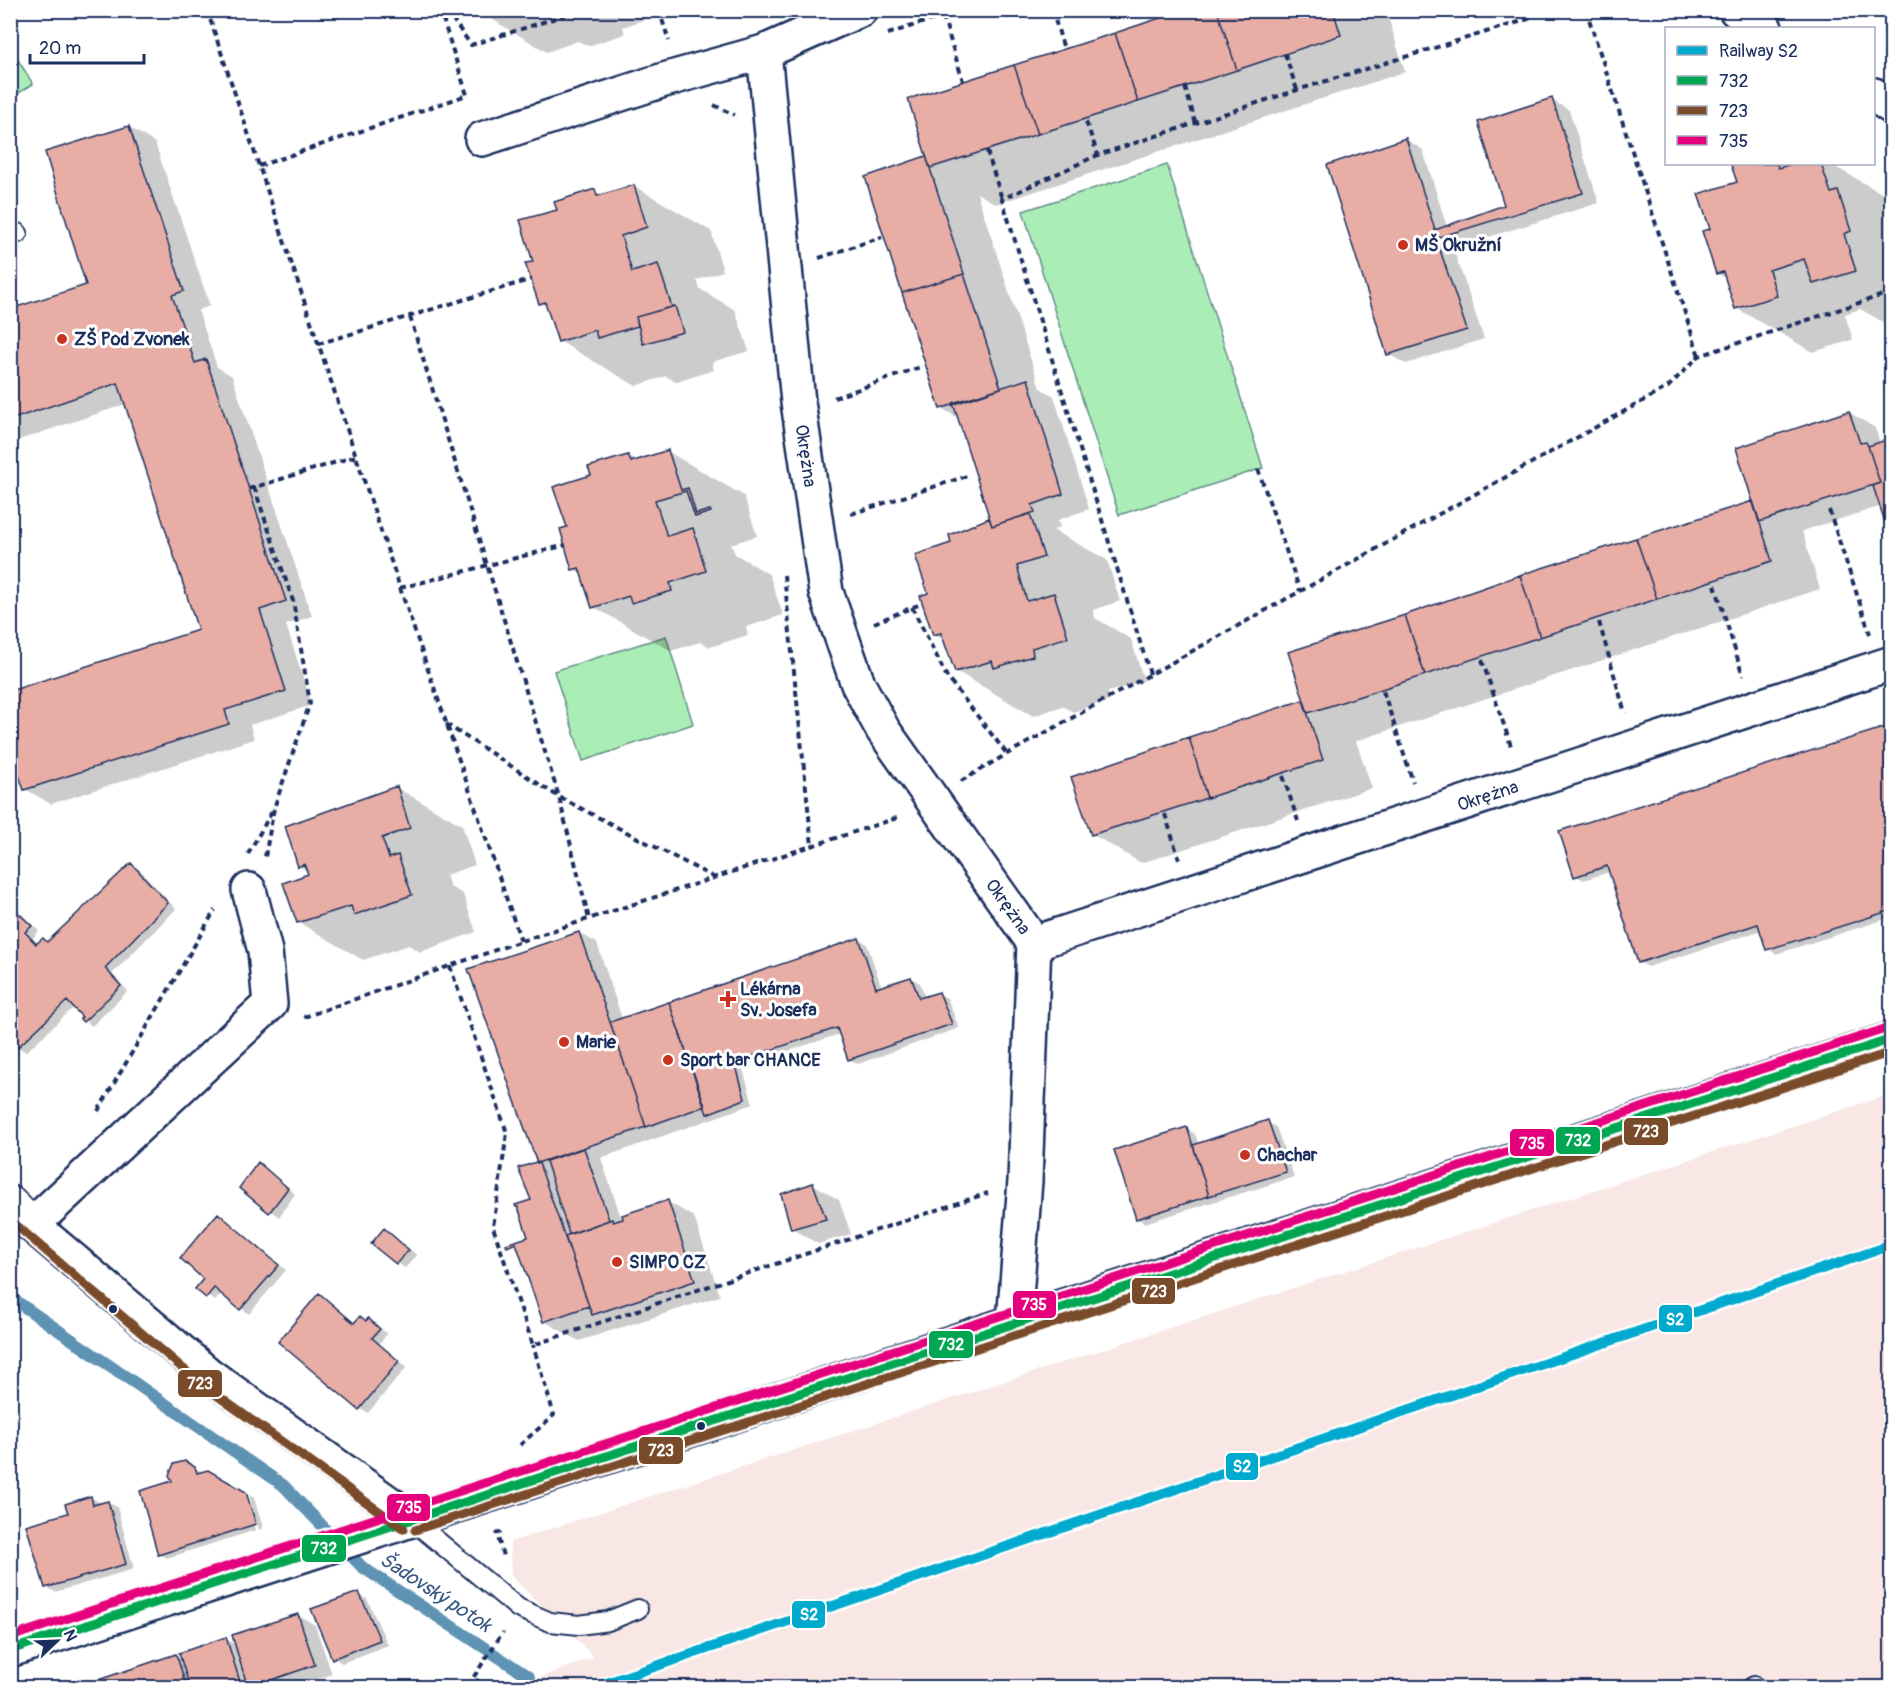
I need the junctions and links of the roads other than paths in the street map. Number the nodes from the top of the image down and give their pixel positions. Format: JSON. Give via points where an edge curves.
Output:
{"nodes":[{"id":1,"x":860,"y":10,"type":"edge"},
{"id":2,"x":1736,"y":10,"type":"edge"},
{"id":3,"x":1763,"y":27,"type":"edge"},
{"id":4,"x":764,"y":52,"type":"junction"},
{"id":5,"x":1875,"y":96,"type":"edge"},
{"id":6,"x":1892,"y":106,"type":"edge"},
{"id":7,"x":482,"y":139,"type":"dead end"},
{"id":8,"x":1882,"y":652,"type":"edge"},
{"id":9,"x":238,"y":883,"type":"road end"},
{"id":10,"x":1034,"y":943,"type":"junction"},
{"id":11,"x":1892,"y":1039,"type":"edge"},
{"id":12,"x":21,"y":1214,"type":"edge"},
{"id":13,"x":1014,"y":1322,"type":"junction"},
{"id":14,"x":411,"y":1519,"type":"junction"},
{"id":15,"x":638,"y":1609,"type":"dead end"},
{"id":16,"x":10,"y":1650,"type":"edge"}],
"edges":[{"from":1,"to":4,"type":"street"},
{"from":2,"to":3,"type":"street"},
{"from":4,"to":7,"type":"street"},
{"from":4,"to":10,"type":"street","name":"Okrężna","via":[[798,402],[826,592],[858,684],[882,730]]},
{"from":5,"to":6,"type":"street"},
{"from":8,"to":10,"type":"street","name":"Okrężna","via":[[1509,787]]},
{"from":9,"to":12,"type":"street","via":[[265,951],[270,1004]]},
{"from":10,"to":13,"type":"street","via":[[1025,1181]]},
{"from":11,"to":13,"type":"street"},
{"from":12,"to":14,"type":"street","via":[[209,1375]]},
{"from":13,"to":14,"type":"street"},
{"from":14,"to":15,"type":"lane","via":[[518,1608],[550,1622],[579,1625],[608,1621]]},
{"from":14,"to":16,"type":"street"}]}
